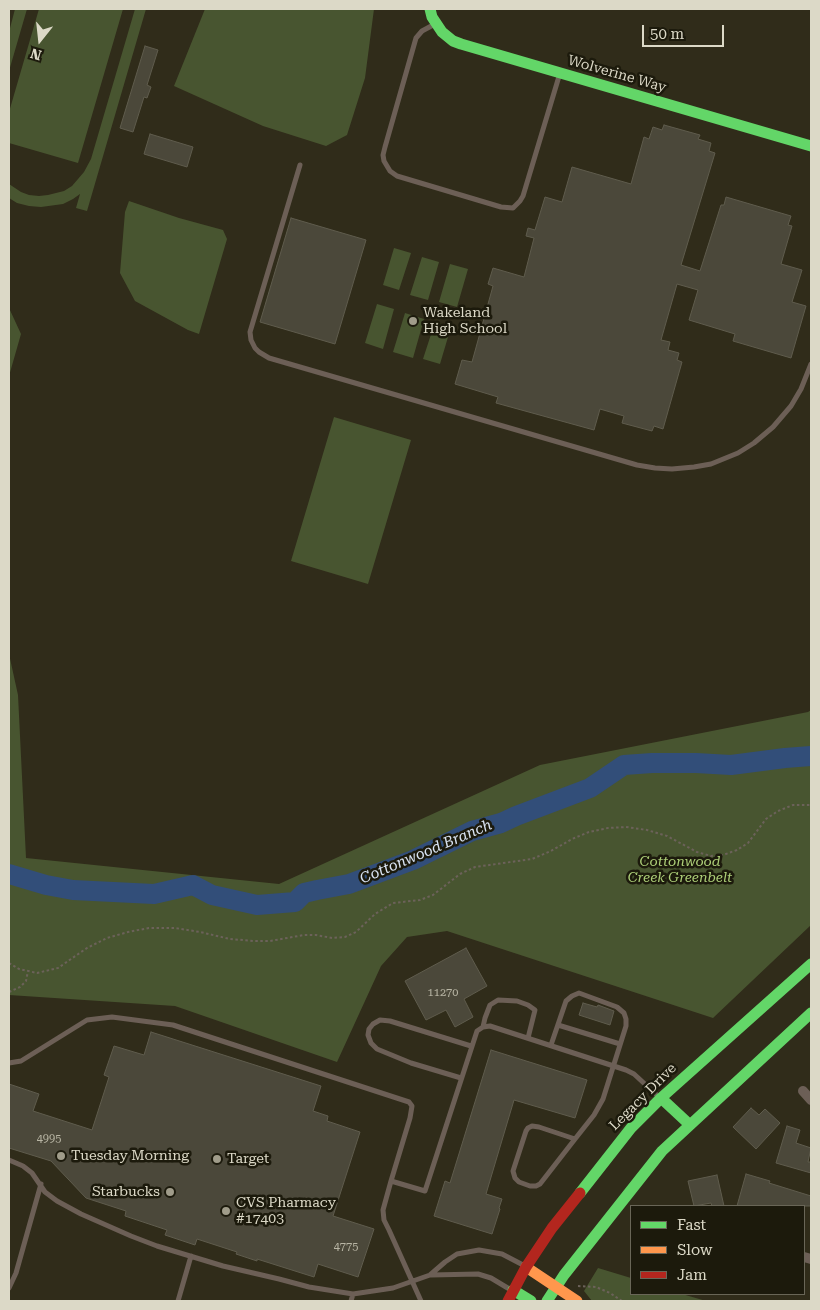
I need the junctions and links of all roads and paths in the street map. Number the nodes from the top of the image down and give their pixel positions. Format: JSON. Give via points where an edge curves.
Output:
{"nodes":[{"id":1,"x":430,"y":9,"type":"edge"},
{"id":2,"x":436,"y":24,"type":"junction"},
{"id":3,"x":560,"y":73,"type":"junction"},
{"id":4,"x":811,"y":146,"type":"edge"},
{"id":5,"x":300,"y":165,"type":"dead end"},
{"id":6,"x":811,"y":364,"type":"edge"},
{"id":7,"x":811,"y":805,"type":"edge"},
{"id":8,"x":9,"y":963,"type":"edge"},
{"id":9,"x":811,"y":964,"type":"edge"},
{"id":10,"x":28,"y":971,"type":"junction"},
{"id":11,"x":9,"y":992,"type":"edge"},
{"id":12,"x":811,"y":1013,"type":"edge"},
{"id":13,"x":9,"y":1020,"type":"edge"},
{"id":14,"x":558,"y":1025,"type":"junction"},
{"id":15,"x":483,"y":1027,"type":"junction"},
{"id":16,"x":9,"y":1031,"type":"edge"},
{"id":17,"x":528,"y":1038,"type":"junction"},
{"id":18,"x":620,"y":1044,"type":"junction"},
{"id":19,"x":551,"y":1045,"type":"junction"},
{"id":20,"x":472,"y":1046,"type":"junction"},
{"id":21,"x":9,"y":1063,"type":"edge"},
{"id":22,"x":613,"y":1065,"type":"junction"},
{"id":23,"x":461,"y":1078,"type":"junction"},
{"id":24,"x":803,"y":1091,"type":"dead end"},
{"id":25,"x":661,"y":1098,"type":"junction"},
{"id":26,"x":811,"y":1100,"type":"edge"},
{"id":27,"x":690,"y":1125,"type":"junction"},
{"id":28,"x":575,"y":1139,"type":"junction"},
{"id":29,"x":9,"y":1160,"type":"edge"},
{"id":30,"x":391,"y":1180,"type":"junction"},
{"id":31,"x":40,"y":1184,"type":"junction"},
{"id":32,"x":191,"y":1256,"type":"junction"},
{"id":33,"x":526,"y":1267,"type":"junction"},
{"id":34,"x":430,"y":1275,"type":"junction"},
{"id":35,"x":413,"y":1282,"type":"junction"},
{"id":36,"x":556,"y":1287,"type":"junction"},
{"id":37,"x":9,"y":1288,"type":"edge"},
{"id":38,"x":513,"y":1290,"type":"junction"},
{"id":39,"x":353,"y":1294,"type":"junction"},
{"id":40,"x":575,"y":1299,"type":"edge"},
{"id":41,"x":178,"y":1301,"type":"edge"},
{"id":42,"x":351,"y":1301,"type":"edge"},
{"id":43,"x":421,"y":1301,"type":"edge"},
{"id":44,"x":508,"y":1301,"type":"edge"},
{"id":45,"x":531,"y":1301,"type":"edge"},
{"id":46,"x":547,"y":1301,"type":"edge"},
{"id":47,"x":622,"y":1301,"type":"edge"}],
"edges":[{"from":1,"to":2,"type":"main road","name":"Wolverine Way"},
{"from":2,"to":3,"type":"main road","name":"Wolverine Way","via":[[461,44]]},
{"from":2,"to":3,"type":"lane","via":[[416,38],[383,155],[390,171],[397,176],[513,208],[523,196]]},
{"from":3,"to":4,"type":"main road","name":"Wolverine Way"},
{"from":5,"to":6,"type":"lane","via":[[250,332],[255,348],[269,358],[637,465],[672,469],[711,464],[738,453],[760,438],[791,406]]},
{"from":7,"to":10,"type":"path","via":[[793,805],[778,811],[766,819],[748,843],[723,855],[697,852],[667,836],[647,830],[626,827],[589,832],[532,859],[475,867],[460,874],[433,896],[393,903],[345,937],[304,936],[254,942],[175,928],[149,928],[107,938],[58,968]]},
{"from":8,"to":10,"type":"path"},
{"from":9,"to":25,"type":"main road","name":"Legacy Drive"},
{"from":10,"to":11,"type":"path","via":[[26,981]]},
{"from":12,"to":27,"type":"main road"},
{"from":13,"to":16,"type":"path"},
{"from":14,"to":18,"type":"lane"},
{"from":14,"to":18,"type":"lane","via":[[566,1001],[579,993],[617,1007],[624,1013],[626,1026]]},
{"from":14,"to":19,"type":"lane"},
{"from":15,"to":17,"type":"lane","via":[[490,1026]]},
{"from":15,"to":17,"type":"lane","via":[[490,1005],[498,1000],[517,1001],[535,1010]]},
{"from":15,"to":20,"type":"lane","via":[[477,1031]]},
{"from":17,"to":19,"type":"lane"},
{"from":18,"to":22,"type":"lane"},
{"from":19,"to":22,"type":"lane"},
{"from":20,"to":23,"type":"lane"},
{"from":20,"to":23,"type":"lane","via":[[390,1021],[380,1020],[369,1029],[371,1043],[377,1049]]},
{"from":21,"to":30,"type":"lane","via":[[21,1061],[87,1020],[112,1017],[173,1025],[409,1102],[412,1106],[410,1118]]},
{"from":22,"to":25,"type":"lane","via":[[634,1074]]},
{"from":22,"to":28,"type":"lane","via":[[600,1104]]},
{"from":23,"to":30,"type":"lane","via":[[425,1191]]},
{"from":24,"to":26,"type":"street"},
{"from":25,"to":27,"type":"main road"},
{"from":25,"to":33,"type":"main road","name":"Legacy Drive","via":[[631,1128],[552,1228]]},
{"from":27,"to":36,"type":"main road","via":[[662,1151]]},
{"from":28,"to":28,"type":"lane","via":[[540,1184],[530,1186],[515,1178],[513,1171],[528,1128],[539,1127]]},
{"from":29,"to":31,"type":"lane","via":[[29,1170]]},
{"from":30,"to":35,"type":"lane","via":[[383,1210],[384,1220]]},
{"from":31,"to":32,"type":"lane","via":[[49,1196],[82,1214],[157,1246]]},
{"from":31,"to":37,"type":"lane"},
{"from":32,"to":39,"type":"lane","via":[[309,1287]]},
{"from":32,"to":41,"type":"lane"},
{"from":33,"to":34,"type":"lane","via":[[502,1254],[479,1250],[456,1254]]},
{"from":33,"to":36,"type":"main road"},
{"from":33,"to":38,"type":"main road","name":"Legacy Drive"},
{"from":34,"to":35,"type":"lane"},
{"from":34,"to":38,"type":"lane","via":[[478,1274]]},
{"from":35,"to":39,"type":"lane"},
{"from":35,"to":43,"type":"lane"},
{"from":36,"to":40,"type":"main road"},
{"from":36,"to":46,"type":"main road"},
{"from":38,"to":44,"type":"main road","name":"Legacy Drive"},
{"from":38,"to":45,"type":"main road"},
{"from":39,"to":42,"type":"lane"},
{"from":40,"to":47,"type":"path","via":[[578,1286],[596,1287]]}]}
